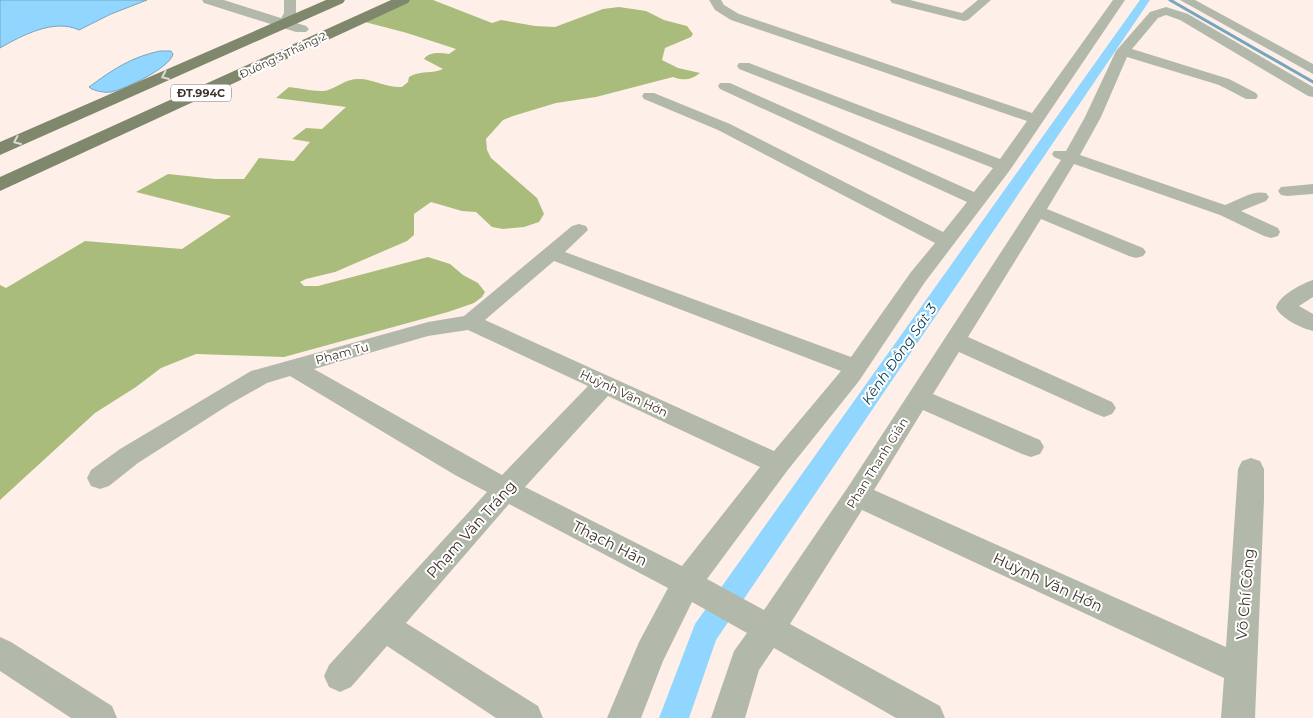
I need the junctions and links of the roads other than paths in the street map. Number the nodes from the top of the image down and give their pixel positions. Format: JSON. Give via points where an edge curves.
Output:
{"nodes":[{"id":1,"x":209,"y":0,"type":"edge"},
{"id":2,"x":290,"y":0,"type":"edge"},
{"id":3,"x":338,"y":0,"type":"edge"},
{"id":4,"x":368,"y":0,"type":"edge"},
{"id":5,"x":387,"y":0,"type":"edge"},
{"id":6,"x":403,"y":0,"type":"edge"},
{"id":7,"x":715,"y":0,"type":"edge"},
{"id":8,"x":896,"y":0,"type":"edge"},
{"id":9,"x":985,"y":0,"type":"edge"},
{"id":10,"x":1119,"y":0,"type":"edge"},
{"id":11,"x":1186,"y":0,"type":"edge"},
{"id":12,"x":284,"y":24,"type":"junction"},
{"id":13,"x":314,"y":32,"type":"junction"},
{"id":14,"x":1123,"y":51,"type":"junction"},
{"id":15,"x":744,"y":66,"type":"dead end"},
{"id":16,"x":1313,"y":70,"type":"edge"},
{"id":17,"x":725,"y":86,"type":"dead end"},
{"id":18,"x":1313,"y":93,"type":"edge"},
{"id":19,"x":649,"y":96,"type":"dead end"},
{"id":20,"x":1251,"y":96,"type":"dead end"},
{"id":21,"x":1036,"y":119,"type":"junction"},
{"id":22,"x":0,"y":149,"type":"edge"},
{"id":23,"x":1065,"y":156,"type":"junction"},
{"id":24,"x":0,"y":164,"type":"edge"},
{"id":25,"x":1004,"y":166,"type":"junction"},
{"id":26,"x":0,"y":177,"type":"edge"},
{"id":27,"x":0,"y":185,"type":"edge"},
{"id":28,"x":1313,"y":189,"type":"edge"},
{"id":29,"x":1287,"y":190,"type":"dead end"},
{"id":30,"x":1260,"y":197,"type":"dead end"},
{"id":31,"x":976,"y":200,"type":"junction"},
{"id":32,"x":1036,"y":211,"type":"junction"},
{"id":33,"x":1226,"y":211,"type":"junction"},
{"id":34,"x":579,"y":230,"type":"dead end"},
{"id":35,"x":1271,"y":232,"type":"dead end"},
{"id":36,"x":946,"y":241,"type":"junction"},
{"id":37,"x":550,"y":252,"type":"junction"},
{"id":38,"x":1136,"y":252,"type":"dead end"},
{"id":39,"x":1313,"y":287,"type":"edge"},
{"id":40,"x":470,"y":322,"type":"junction"},
{"id":41,"x":1313,"y":324,"type":"edge"},
{"id":42,"x":954,"y":340,"type":"junction"},
{"id":43,"x":292,"y":367,"type":"junction"},
{"id":44,"x":856,"y":368,"type":"junction"},
{"id":45,"x":605,"y":384,"type":"junction"},
{"id":46,"x":918,"y":398,"type":"junction"},
{"id":47,"x":1104,"y":408,"type":"dead end"},
{"id":48,"x":1032,"y":447,"type":"dead end"},
{"id":49,"x":778,"y":464,"type":"junction"},
{"id":50,"x":1252,"y":469,"type":"dead end"},
{"id":51,"x":100,"y":478,"type":"dead end"},
{"id":52,"x":506,"y":489,"type":"junction"},
{"id":53,"x":858,"y":495,"type":"junction"},
{"id":54,"x":687,"y":583,"type":"junction"},
{"id":55,"x":385,"y":627,"type":"junction"},
{"id":56,"x":768,"y":628,"type":"junction"},
{"id":57,"x":0,"y":653,"type":"edge"},
{"id":58,"x":1239,"y":669,"type":"junction"},
{"id":59,"x":340,"y":676,"type":"dead end"},
{"id":60,"x":100,"y":718,"type":"edge"},
{"id":61,"x":526,"y":718,"type":"edge"},
{"id":62,"x":624,"y":718,"type":"edge"},
{"id":63,"x":728,"y":718,"type":"edge"},
{"id":64,"x":928,"y":718,"type":"edge"},
{"id":65,"x":1238,"y":718,"type":"edge"}],
"edges":[{"from":1,"to":12,"type":"street"},
{"from":2,"to":12,"type":"street","via":[[290,13]]},
{"from":3,"to":12,"type":"main road","number":"ĐT.994C"},
{"from":4,"to":13,"type":"main road","name":"Đường 3 Tháng 2","number":"ĐT.994C"},
{"from":5,"to":13,"type":"main road","name":"Đường 3 Tháng 2","number":"ĐT.994C"},
{"from":6,"to":13,"type":"main road","name":"Đường 3 Tháng 2","number":"ĐT.994C"},
{"from":7,"to":21,"type":"street","via":[[718,7],[735,17]]},
{"from":8,"to":9,"type":"street","via":[[964,17]]},
{"from":10,"to":21,"type":"street"},
{"from":11,"to":16,"type":"street"},
{"from":12,"to":13,"type":"street"},
{"from":12,"to":22,"type":"main road","number":"ĐT.994C","one_way":true},
{"from":13,"to":24,"type":"main road","name":"Đường 3 Tháng 2","number":"ĐT.994C"},
{"from":13,"to":26,"type":"main road","name":"Đường 3 Tháng 2","number":"ĐT.994C"},
{"from":13,"to":27,"type":"main road","name":"Đường 3 Tháng 2","number":"ĐT.994C"},
{"from":14,"to":18,"type":"street","name":"Phan Thanh Giản","via":[[1154,15],[1172,12]]},
{"from":14,"to":20,"type":"street","via":[[1224,82]]},
{"from":14,"to":23,"type":"street","name":"Phan Thanh Giản","via":[[1093,117]]},
{"from":15,"to":25,"type":"street"},
{"from":17,"to":31,"type":"street"},
{"from":19,"to":36,"type":"street","via":[[724,127]]},
{"from":21,"to":25,"type":"street"},
{"from":23,"to":32,"type":"street","name":"Phan Thanh Giản"},
{"from":23,"to":33,"type":"street"},
{"from":25,"to":31,"type":"street"},
{"from":28,"to":29,"type":"street"},
{"from":30,"to":33,"type":"street"},
{"from":31,"to":36,"type":"street"},
{"from":32,"to":38,"type":"street"},
{"from":32,"to":42,"type":"street","name":"Phan Thanh Giản"},
{"from":33,"to":35,"type":"street"},
{"from":34,"to":37,"type":"street"},
{"from":36,"to":44,"type":"street"},
{"from":37,"to":40,"type":"street"},
{"from":37,"to":44,"type":"street"},
{"from":39,"to":41,"type":"street","via":[[1286,305],[1290,312]]},
{"from":40,"to":43,"type":"street","name":"Phạm Tu","via":[[428,329]]},
{"from":40,"to":45,"type":"street","name":"Huỳnh Văn Hớn"},
{"from":42,"to":46,"type":"street","name":"Phan Thanh Giản"},
{"from":42,"to":47,"type":"street"},
{"from":43,"to":51,"type":"street","name":"Phạm Tu","via":[[259,377],[222,398]]},
{"from":43,"to":52,"type":"street","name":"Thạch Hãn","via":[[464,468]]},
{"from":44,"to":49,"type":"street"},
{"from":45,"to":49,"type":"street","name":"Huỳnh Văn Hớn"},
{"from":45,"to":52,"type":"street","name":"Phạm Văn Tráng"},
{"from":46,"to":48,"type":"street"},
{"from":46,"to":53,"type":"street","name":"Phan Thanh Giản"},
{"from":49,"to":54,"type":"street"},
{"from":50,"to":58,"type":"street","name":"Võ Chí Công"},
{"from":52,"to":54,"type":"street","name":"Thạch Hãn"},
{"from":52,"to":55,"type":"street","name":"Phạm Văn Tráng"},
{"from":53,"to":56,"type":"street","name":"Phan Thanh Giản"},
{"from":53,"to":58,"type":"street","name":"Huỳnh Văn Hớn"},
{"from":54,"to":56,"type":"street","name":"Thạch Hãn"},
{"from":54,"to":62,"type":"street","via":[[650,653]]},
{"from":55,"to":59,"type":"street","name":"Phạm Văn Tráng"},
{"from":55,"to":61,"type":"street"},
{"from":56,"to":63,"type":"street","name":"Phan Thanh Giản","via":[[745,662]]},
{"from":56,"to":64,"type":"street","name":"Thạch Hãn"},
{"from":57,"to":60,"type":"street"},
{"from":58,"to":65,"type":"street","name":"Võ Chí Công"}]}
